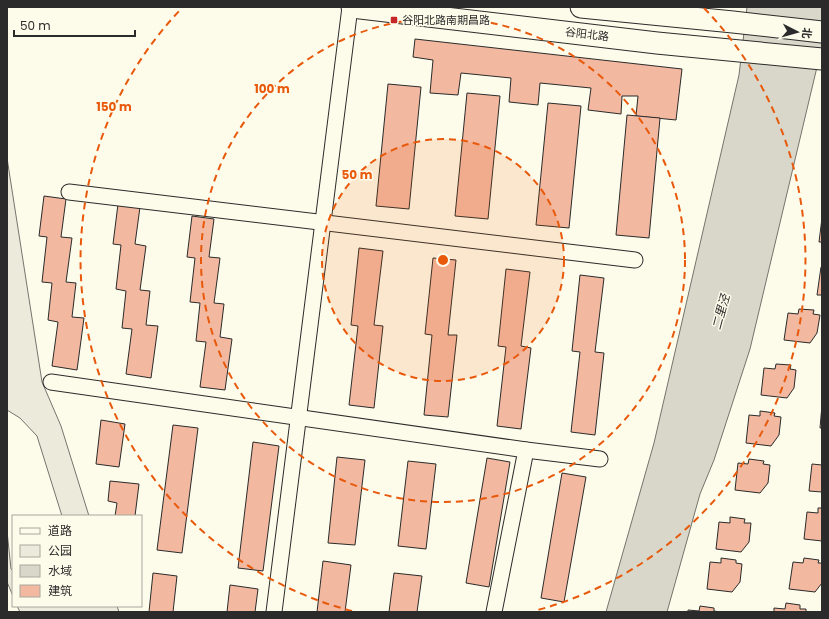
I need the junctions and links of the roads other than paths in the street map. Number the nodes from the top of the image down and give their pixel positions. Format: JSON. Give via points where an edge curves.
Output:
{"nodes":[{"id":1,"x":351,"y":7,"type":"edge"},
{"id":2,"x":581,"y":7,"type":"edge"},
{"id":3,"x":660,"y":11,"type":"edge"},
{"id":4,"x":822,"y":32,"type":"edge"},
{"id":5,"x":657,"y":42,"type":"junction"},
{"id":6,"x":822,"y":59,"type":"edge"},
{"id":7,"x":69,"y":192,"type":"dead end"},
{"id":8,"x":323,"y":222,"type":"junction"},
{"id":9,"x":635,"y":260,"type":"dead end"},
{"id":10,"x":51,"y":382,"type":"dead end"},
{"id":11,"x":298,"y":418,"type":"junction"},
{"id":12,"x":526,"y":450,"type":"junction"},
{"id":13,"x":600,"y":459,"type":"dead end"},
{"id":14,"x":274,"y":612,"type":"edge"},
{"id":15,"x":494,"y":612,"type":"edge"}],
"edges":[{"from":1,"to":5,"type":"main road","name":"谷阳北路"},
{"from":1,"to":8,"type":"street"},
{"from":2,"to":3,"type":"main road"},
{"from":3,"to":4,"type":"main road"},
{"from":3,"to":5,"type":"main road"},
{"from":5,"to":6,"type":"main road","name":"谷阳北路"},
{"from":7,"to":8,"type":"street"},
{"from":8,"to":9,"type":"street"},
{"from":8,"to":11,"type":"street"},
{"from":10,"to":11,"type":"street"},
{"from":11,"to":12,"type":"street"},
{"from":11,"to":14,"type":"street"},
{"from":12,"to":13,"type":"street"},
{"from":12,"to":15,"type":"street"}]}
